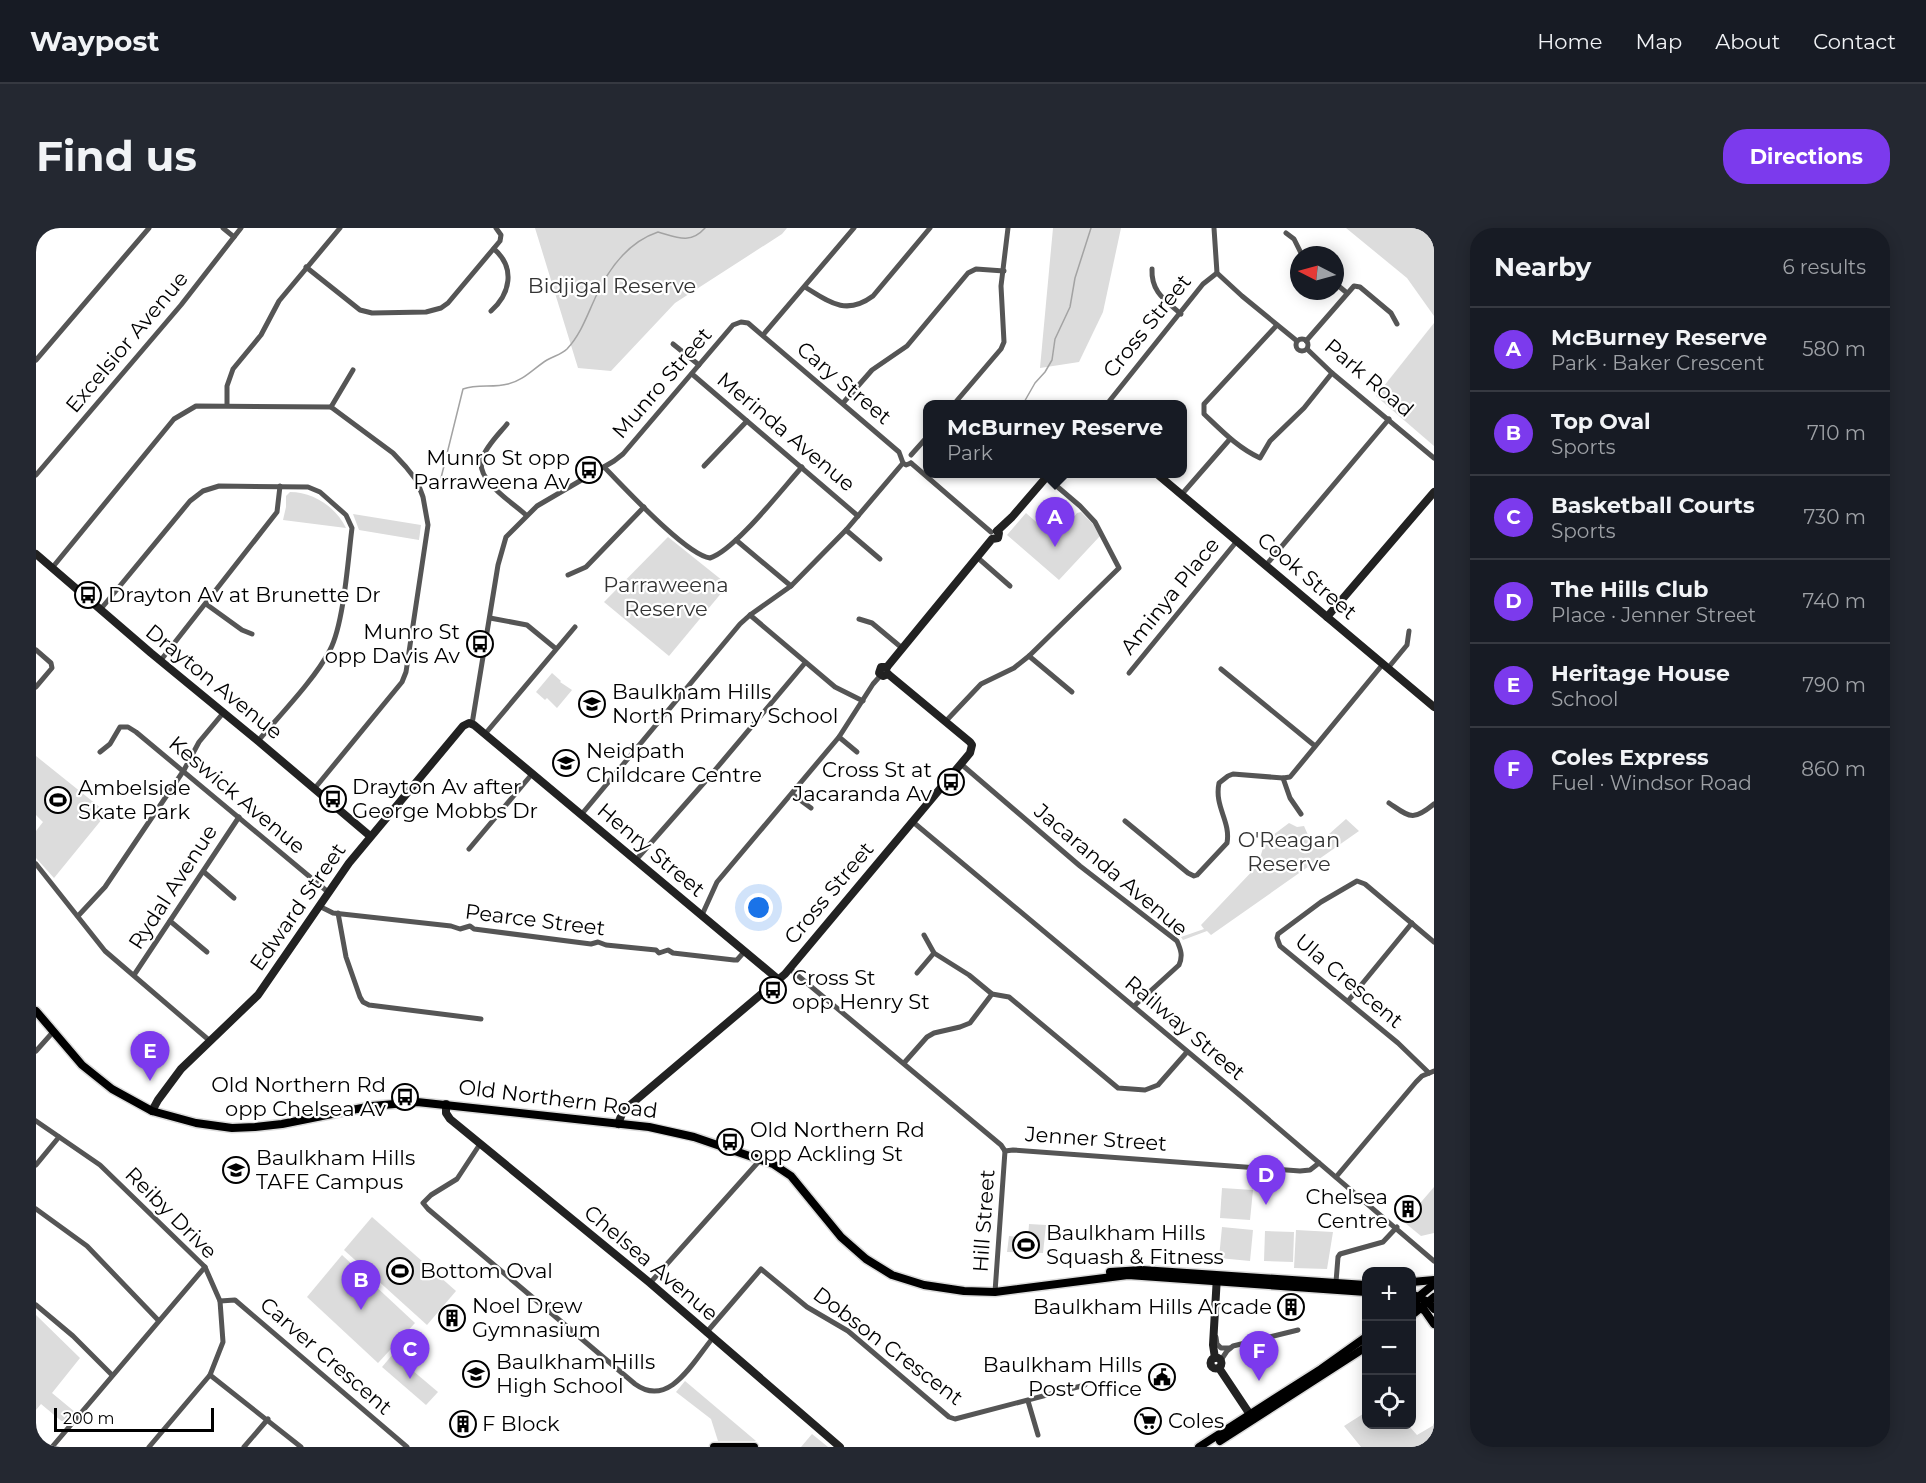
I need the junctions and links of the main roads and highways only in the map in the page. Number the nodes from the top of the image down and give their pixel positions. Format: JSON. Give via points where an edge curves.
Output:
{"nodes":[{"id":1,"x":36,"y":1011,"type":"edge"},
{"id":2,"x":1216,"y":1278,"type":"junction"},
{"id":3,"x":1416,"y":1282,"type":"edge"},
{"id":4,"x":1434,"y":1282,"type":"edge"},
{"id":5,"x":1362,"y":1285,"type":"edge"},
{"id":6,"x":1362,"y":1292,"type":"edge"},
{"id":7,"x":1416,"y":1297,"type":"edge"},
{"id":8,"x":1429,"y":1304,"type":"edge"},
{"id":9,"x":1416,"y":1312,"type":"edge"},
{"id":10,"x":1434,"y":1324,"type":"edge"},
{"id":11,"x":1362,"y":1340,"type":"edge"},
{"id":12,"x":1362,"y":1349,"type":"edge"},
{"id":13,"x":1252,"y":1418,"type":"junction"},
{"id":14,"x":714,"y":1447,"type":"edge"},
{"id":15,"x":754,"y":1447,"type":"edge"},
{"id":16,"x":1199,"y":1447,"type":"edge"},
{"id":17,"x":1209,"y":1447,"type":"edge"}],
"edges":[{"from":1,"to":2,"type":"main road","name":"Old Northern Road","via":[[98,1079],[152,1111],[196,1124],[255,1127],[384,1104],[417,1102],[672,1131],[773,1164],[791,1176],[860,1254],[892,1275],[924,1285],[995,1292],[1123,1270]]},
{"from":2,"to":5,"type":"main road","name":"Old Northern Road"},
{"from":2,"to":6,"type":"main road","name":"Old Northern Road"},
{"from":3,"to":4,"type":"main road"},
{"from":4,"to":7,"type":"main road"},
{"from":8,"to":9,"type":"main road"},
{"from":8,"to":10,"type":"main road"},
{"from":11,"to":13,"type":"main road"},
{"from":12,"to":13,"type":"main road"},
{"from":13,"to":16,"type":"main road"},
{"from":13,"to":17,"type":"main road"},
{"from":14,"to":15,"type":"main road"}]}
